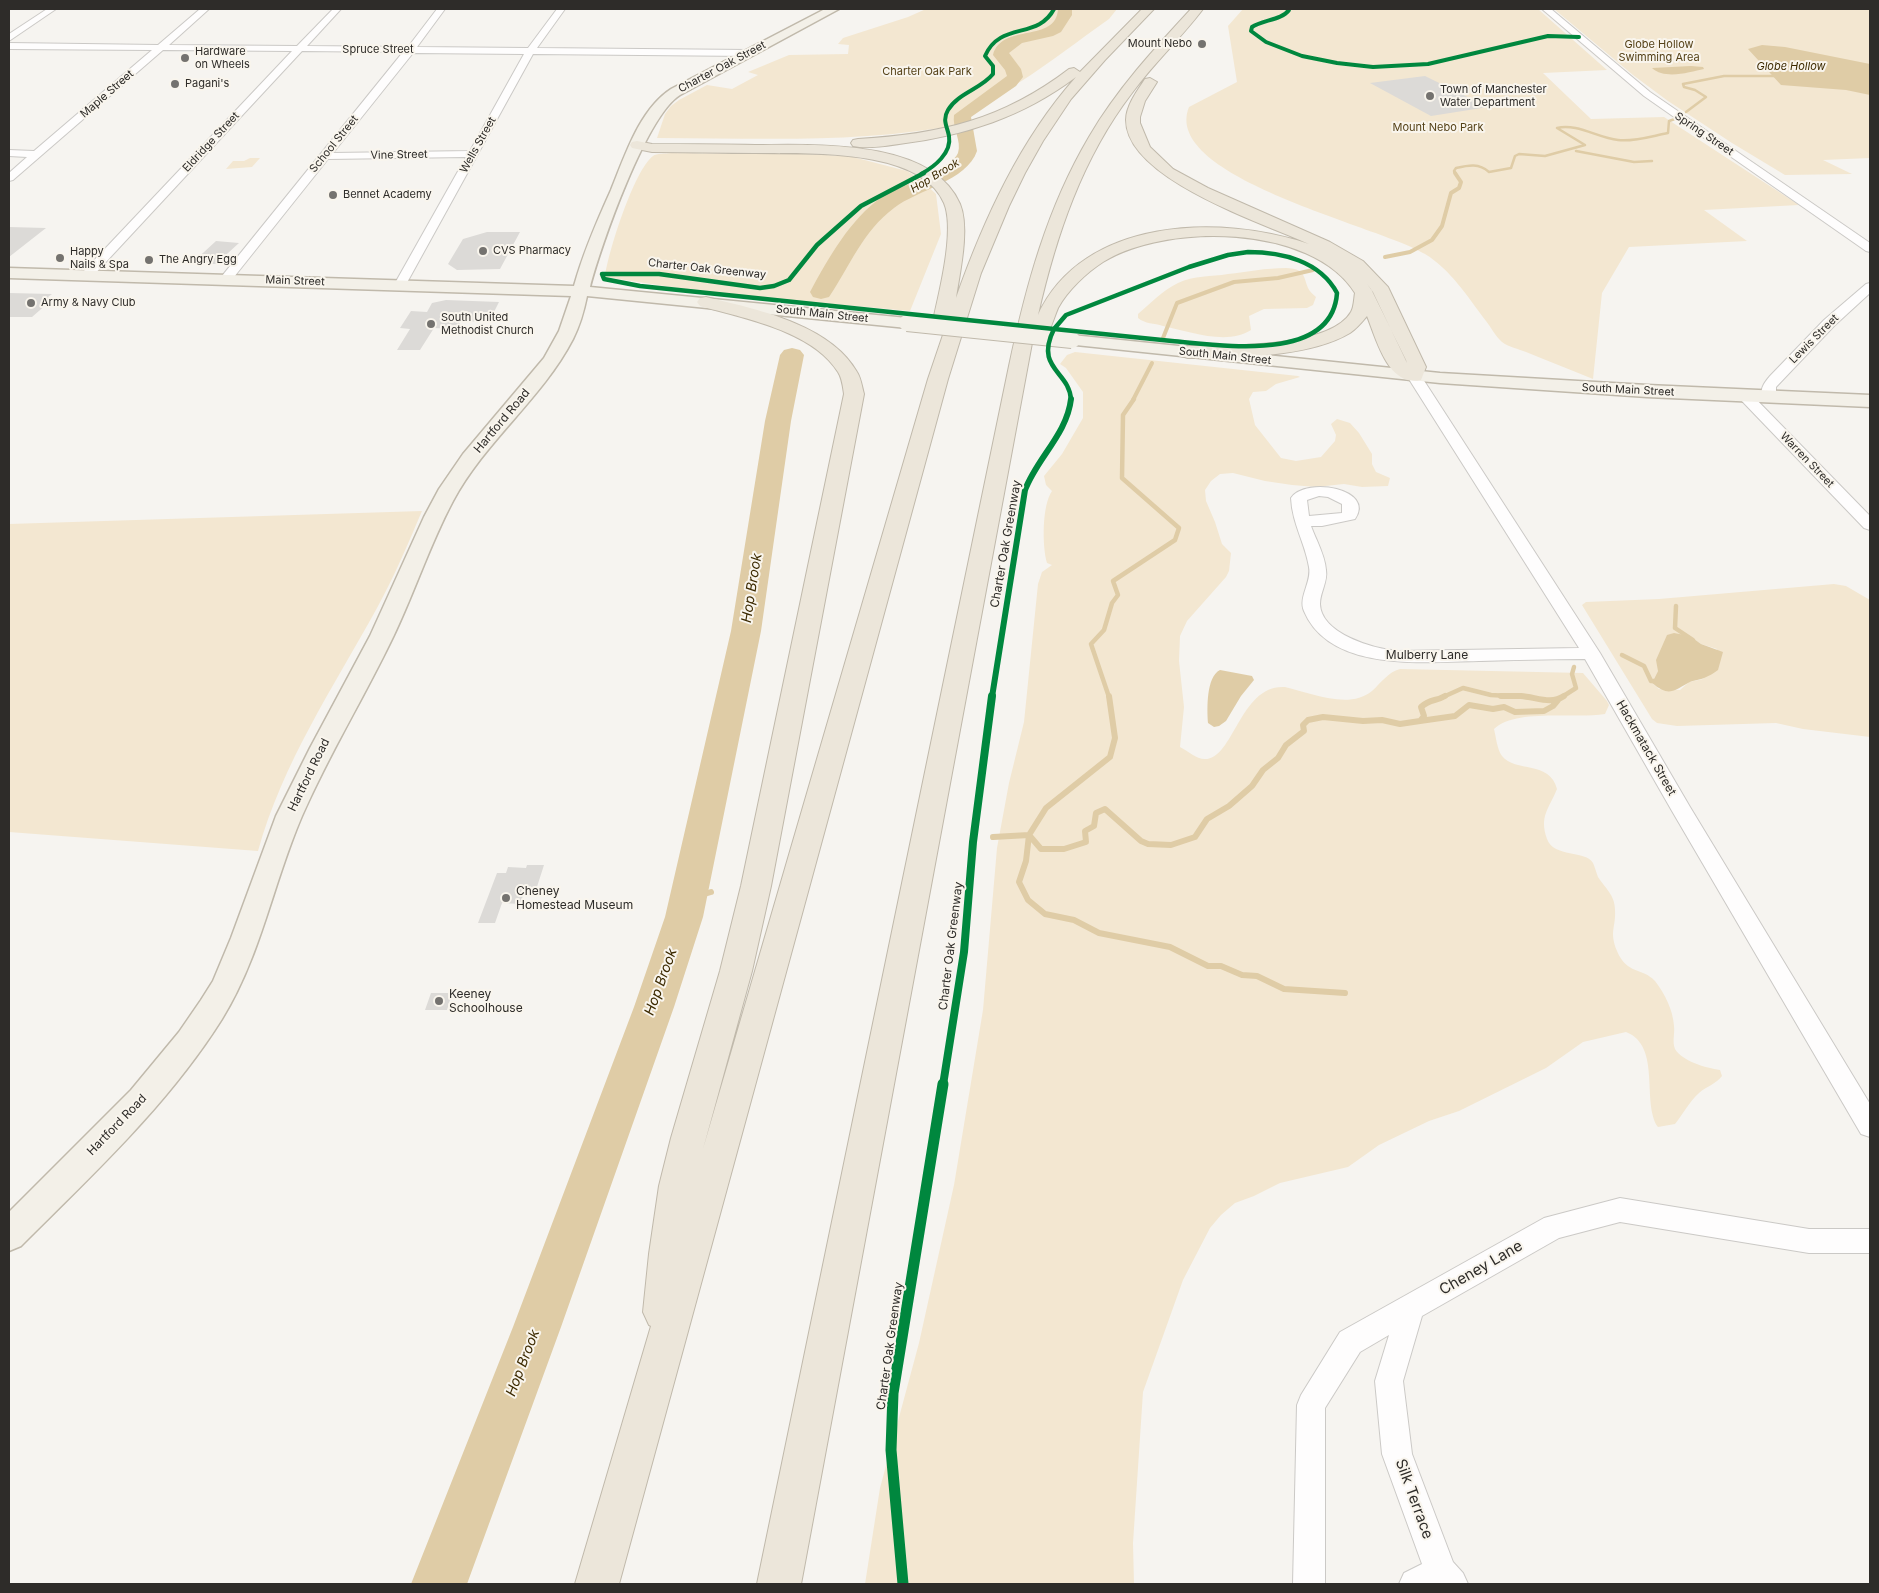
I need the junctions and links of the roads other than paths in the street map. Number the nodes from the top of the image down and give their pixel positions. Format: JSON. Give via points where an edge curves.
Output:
{"nodes":[{"id":1,"x":52,"y":9,"type":"edge"},
{"id":2,"x":205,"y":9,"type":"edge"},
{"id":3,"x":337,"y":9,"type":"edge"},
{"id":4,"x":441,"y":9,"type":"edge"},
{"id":5,"x":561,"y":9,"type":"edge"},
{"id":6,"x":833,"y":9,"type":"edge"},
{"id":7,"x":1148,"y":9,"type":"edge"},
{"id":8,"x":1546,"y":9,"type":"edge"},
{"id":9,"x":1193,"y":13,"type":"edge"},
{"id":10,"x":1134,"y":22,"type":"junction"},
{"id":11,"x":9,"y":38,"type":"edge"},
{"id":12,"x":9,"y":46,"type":"edge"},
{"id":13,"x":159,"y":48,"type":"junction"},
{"id":14,"x":300,"y":49,"type":"junction"},
{"id":15,"x":410,"y":50,"type":"junction"},
{"id":16,"x":531,"y":50,"type":"junction"},
{"id":17,"x":748,"y":53,"type":"junction"},
{"id":18,"x":637,"y":145,"type":"junction"},
{"id":19,"x":9,"y":153,"type":"edge"},
{"id":20,"x":37,"y":154,"type":"junction"},
{"id":21,"x":473,"y":154,"type":"junction"},
{"id":22,"x":325,"y":156,"type":"junction"},
{"id":23,"x":9,"y":178,"type":"edge"},
{"id":24,"x":1870,"y":248,"type":"edge"},
{"id":25,"x":9,"y":273,"type":"edge"},
{"id":26,"x":87,"y":275,"type":"junction"},
{"id":27,"x":226,"y":279,"type":"junction"},
{"id":28,"x":400,"y":285,"type":"junction"},
{"id":29,"x":1870,"y":287,"type":"edge"},
{"id":30,"x":581,"y":291,"type":"junction"},
{"id":31,"x":1364,"y":292,"type":"junction"},
{"id":32,"x":706,"y":302,"type":"junction"},
{"id":33,"x":1188,"y":352,"type":"junction"},
{"id":34,"x":1414,"y":376,"type":"junction"},
{"id":35,"x":1745,"y":396,"type":"junction"},
{"id":36,"x":1769,"y":397,"type":"junction"},
{"id":37,"x":1012,"y":400,"type":"junction"},
{"id":38,"x":1870,"y":401,"type":"edge"},
{"id":39,"x":932,"y":402,"type":"junction"},
{"id":40,"x":1302,"y":521,"type":"dead end"},
{"id":41,"x":1870,"y":525,"type":"edge"},
{"id":42,"x":1591,"y":653,"type":"junction"},
{"id":43,"x":1870,"y":1126,"type":"edge"},
{"id":44,"x":9,"y":1235,"type":"edge"},
{"id":45,"x":1870,"y":1241,"type":"edge"},
{"id":46,"x":1411,"y":1308,"type":"junction"},
{"id":47,"x":660,"y":1363,"type":"junction"},
{"id":48,"x":1436,"y":1580,"type":"edge"},
{"id":49,"x":597,"y":1584,"type":"edge"},
{"id":50,"x":779,"y":1584,"type":"edge"},
{"id":51,"x":1309,"y":1584,"type":"edge"}],
"edges":[{"from":1,"to":11,"type":"street"},
{"from":2,"to":13,"type":"street","name":"Maple Street"},
{"from":3,"to":14,"type":"street","name":"Eldridge Street"},
{"from":4,"to":15,"type":"street","name":"School Street"},
{"from":5,"to":16,"type":"street","name":"Wells Street"},
{"from":6,"to":17,"type":"main road","name":"Charter Oak Street"},
{"from":7,"to":10,"type":"highway"},
{"from":8,"to":24,"type":"street","name":"Spring Street","via":[[1647,94]]},
{"from":9,"to":34,"type":"highway","via":[[1182,37],[1135,108],[1132,122],[1139,141],[1153,159],[1182,180],[1331,248],[1367,271],[1379,287],[1415,360]]},
{"from":9,"to":37,"type":"highway","via":[[1121,99],[1094,138],[1069,186],[1038,277]]},
{"from":10,"to":18,"type":"highway","via":[[1112,36],[1050,91],[1017,109],[976,125],[898,140],[857,143]]},
{"from":10,"to":39,"type":"highway","via":[[1071,90],[1015,176],[977,259]]},
{"from":12,"to":13,"type":"street","name":"Spruce Street"},
{"from":13,"to":14,"type":"street","name":"Spruce Street"},
{"from":13,"to":20,"type":"street","name":"Maple Street"},
{"from":14,"to":15,"type":"street","name":"Spruce Street"},
{"from":14,"to":26,"type":"street","name":"Eldridge Street"},
{"from":15,"to":16,"type":"street","name":"Spruce Street"},
{"from":15,"to":22,"type":"street","name":"School Street"},
{"from":16,"to":17,"type":"street","name":"Spruce Street"},
{"from":16,"to":21,"type":"street","name":"Wells Street"},
{"from":17,"to":18,"type":"main road","name":"Charter Oak Street","via":[[667,98]]},
{"from":18,"to":30,"type":"main road","name":"Charter Oak Street","via":[[598,239]]},
{"from":18,"to":39,"type":"highway","via":[[652,148],[841,150],[885,158],[919,171],[939,186],[951,202],[955,228],[948,287],[931,368]]},
{"from":19,"to":20,"type":"street"},
{"from":20,"to":23,"type":"street","name":"Maple Street"},
{"from":21,"to":22,"type":"street","name":"Vine Street"},
{"from":21,"to":28,"type":"street","name":"Wells Street"},
{"from":22,"to":27,"type":"street","name":"School Street"},
{"from":25,"to":26,"type":"main road","name":"Main Street"},
{"from":26,"to":27,"type":"main road","name":"Main Street"},
{"from":27,"to":28,"type":"main road","name":"Main Street"},
{"from":28,"to":30,"type":"main road","name":"Main Street"},
{"from":29,"to":36,"type":"street","name":"Lewis Street","via":[[1829,323],[1775,379],[1769,386]]},
{"from":30,"to":32,"type":"main road","name":"South Main Street"},
{"from":30,"to":44,"type":"main road","name":"Hartford Road","via":[[567,333],[552,358],[464,467],[435,516],[382,635],[288,818],[244,946],[211,1010],[186,1046],[125,1119]]},
{"from":31,"to":33,"type":"highway","via":[[1364,305],[1354,320],[1318,340],[1272,349]]},
{"from":31,"to":34,"type":"highway","via":[[1396,363]]},
{"from":31,"to":37,"type":"highway","via":[[1353,276],[1333,261],[1275,239],[1207,231],[1140,240],[1114,249],[1094,261],[1059,293],[1043,320],[1028,370]]},
{"from":32,"to":33,"type":"main road","name":"South Main Street","bridge":true},
{"from":32,"to":47,"type":"highway","via":[[780,324],[816,341],[843,364],[851,377],[854,394],[756,886],[677,1186],[664,1282]]},
{"from":33,"to":34,"type":"main road","name":"South Main Street"},
{"from":34,"to":35,"type":"main road","name":"South Main Street"},
{"from":34,"to":42,"type":"street","name":"Hackmatack Street"},
{"from":35,"to":36,"type":"main road","name":"South Main Street"},
{"from":35,"to":41,"type":"street","name":"Warren Street"},
{"from":36,"to":38,"type":"main road","name":"South Main Street"},
{"from":37,"to":50,"type":"highway"},
{"from":39,"to":47,"type":"highway"},
{"from":40,"to":42,"type":"street","name":"Mulberry Lane","via":[[1318,570],[1312,609],[1329,631],[1358,648],[1397,657]]},
{"from":42,"to":43,"type":"street","name":"Hackmatack Street"},
{"from":45,"to":46,"type":"street","name":"Cheney Lane","via":[[1809,1241],[1620,1210],[1553,1226]]},
{"from":46,"to":48,"type":"street","name":"Silk Terrace","via":[[1389,1381],[1397,1454]]},
{"from":46,"to":51,"type":"street","name":"Cheney Lane","via":[[1350,1342],[1311,1405]]},
{"from":47,"to":49,"type":"highway"}]}
